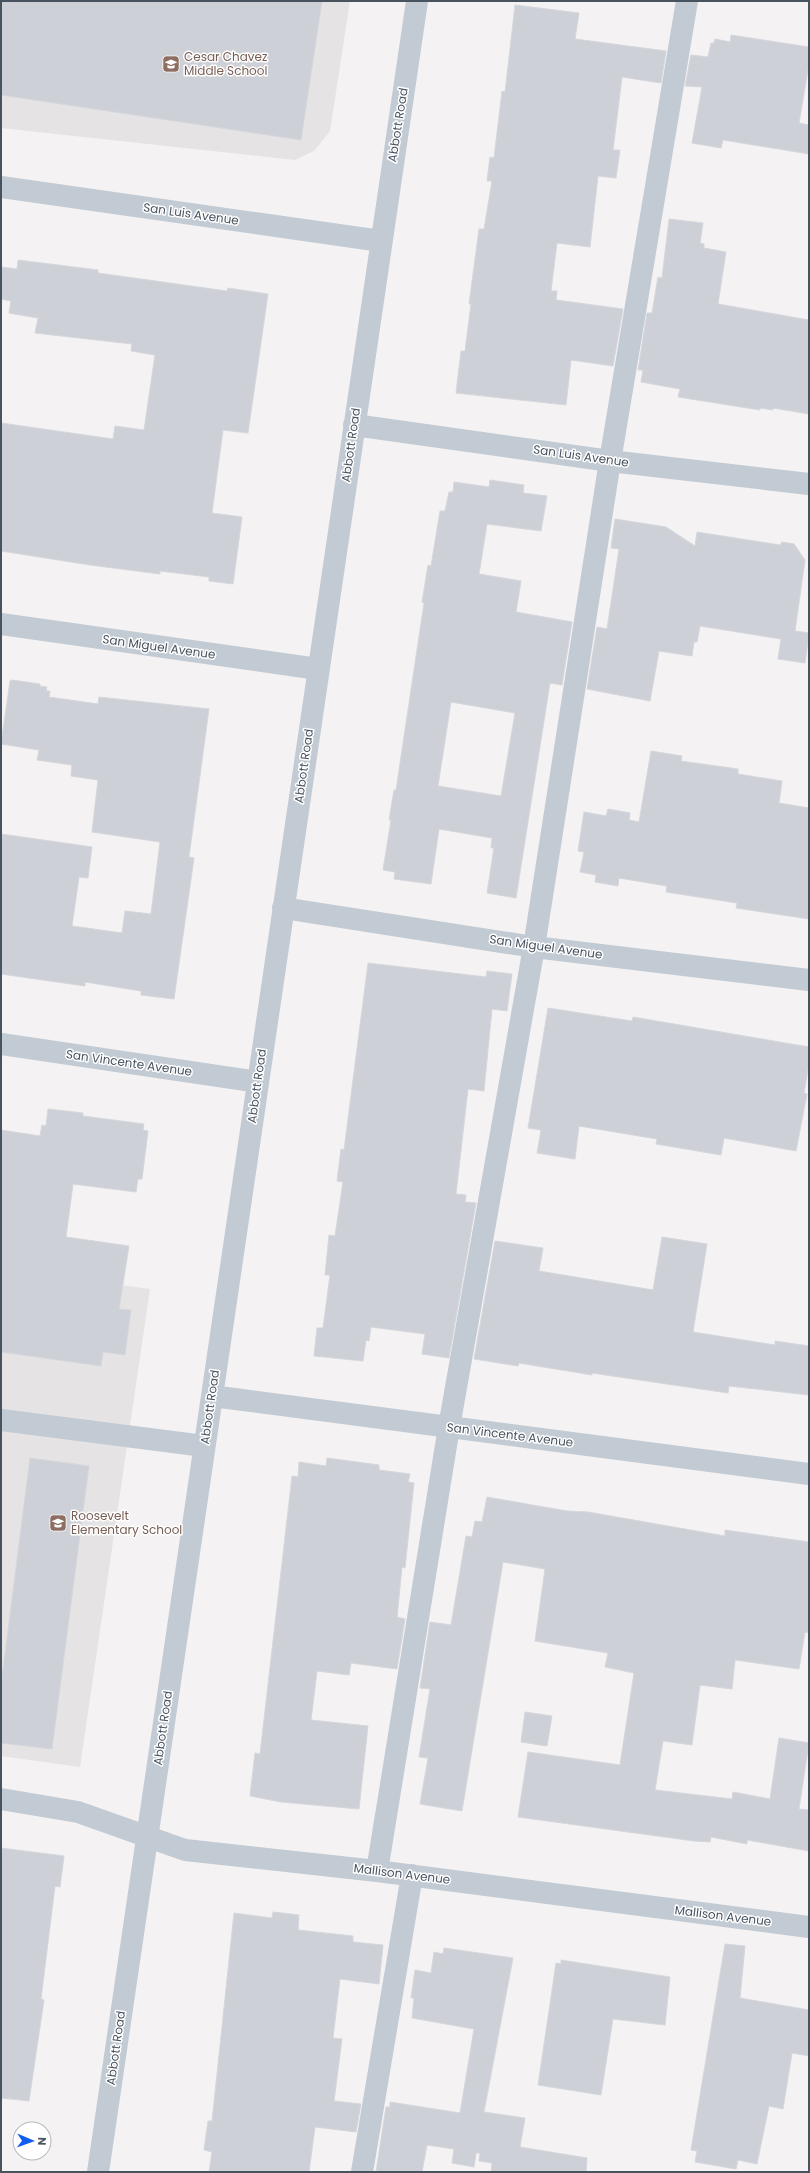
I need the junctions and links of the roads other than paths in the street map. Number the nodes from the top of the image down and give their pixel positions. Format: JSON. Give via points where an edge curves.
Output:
{"nodes":[{"id":1,"x":417,"y":1,"type":"edge"},
{"id":2,"x":687,"y":1,"type":"edge"},
{"id":3,"x":1,"y":188,"type":"edge"},
{"id":4,"x":381,"y":241,"type":"junction"},
{"id":5,"x":354,"y":425,"type":"junction"},
{"id":6,"x":610,"y":461,"type":"junction"},
{"id":7,"x":809,"y":484,"type":"edge"},
{"id":8,"x":1,"y":624,"type":"edge"},
{"id":9,"x":318,"y":669,"type":"junction"},
{"id":10,"x":283,"y":908,"type":"junction"},
{"id":11,"x":534,"y":946,"type":"junction"},
{"id":12,"x":809,"y":980,"type":"edge"},
{"id":13,"x":1,"y":1044,"type":"edge"},
{"id":14,"x":258,"y":1082,"type":"junction"},
{"id":15,"x":212,"y":1396,"type":"junction"},
{"id":16,"x":1,"y":1420,"type":"edge"},
{"id":17,"x":449,"y":1427,"type":"junction"},
{"id":18,"x":204,"y":1446,"type":"junction"},
{"id":19,"x":809,"y":1474,"type":"edge"},
{"id":20,"x":1,"y":1799,"type":"edge"},
{"id":21,"x":148,"y":1836,"type":"junction"},
{"id":22,"x":377,"y":1871,"type":"junction"},
{"id":23,"x":412,"y":1875,"type":"junction"},
{"id":24,"x":809,"y":1927,"type":"edge"},
{"id":25,"x":98,"y":2172,"type":"edge"},
{"id":26,"x":362,"y":2172,"type":"edge"}],
"edges":[{"from":1,"to":4,"type":"street","name":"Abbott Road"},
{"from":2,"to":6,"type":"street"},
{"from":3,"to":4,"type":"street","name":"San Luis Avenue"},
{"from":4,"to":5,"type":"street","name":"Abbott Road"},
{"from":5,"to":6,"type":"street","name":"San Luis Avenue"},
{"from":5,"to":9,"type":"street","name":"Abbott Road"},
{"from":6,"to":7,"type":"street","name":"San Luis Avenue"},
{"from":6,"to":11,"type":"street"},
{"from":8,"to":9,"type":"street","name":"San Miguel Avenue"},
{"from":9,"to":10,"type":"street","name":"Abbott Road"},
{"from":10,"to":11,"type":"street","name":"San Miguel Avenue"},
{"from":10,"to":14,"type":"street","name":"Abbott Road"},
{"from":11,"to":12,"type":"street","name":"San Miguel Avenue"},
{"from":11,"to":17,"type":"street"},
{"from":13,"to":14,"type":"street","name":"San Vincente Avenue"},
{"from":14,"to":15,"type":"street","name":"Abbott Road"},
{"from":15,"to":17,"type":"street","name":"San Vincente Avenue"},
{"from":15,"to":18,"type":"street","name":"Abbott Road"},
{"from":16,"to":18,"type":"street"},
{"from":17,"to":19,"type":"street","name":"San Vincente Avenue"},
{"from":17,"to":22,"type":"street"},
{"from":18,"to":21,"type":"street","name":"Abbott Road"},
{"from":20,"to":21,"type":"street","name":"Mallison Avenue","via":[[78,1812]]},
{"from":21,"to":22,"type":"street","name":"Mallison Avenue","via":[[185,1850]]},
{"from":21,"to":25,"type":"street","name":"Abbott Road"},
{"from":22,"to":23,"type":"street","name":"Mallison Avenue"},
{"from":23,"to":24,"type":"street","name":"Mallison Avenue"},
{"from":23,"to":26,"type":"street"}]}
